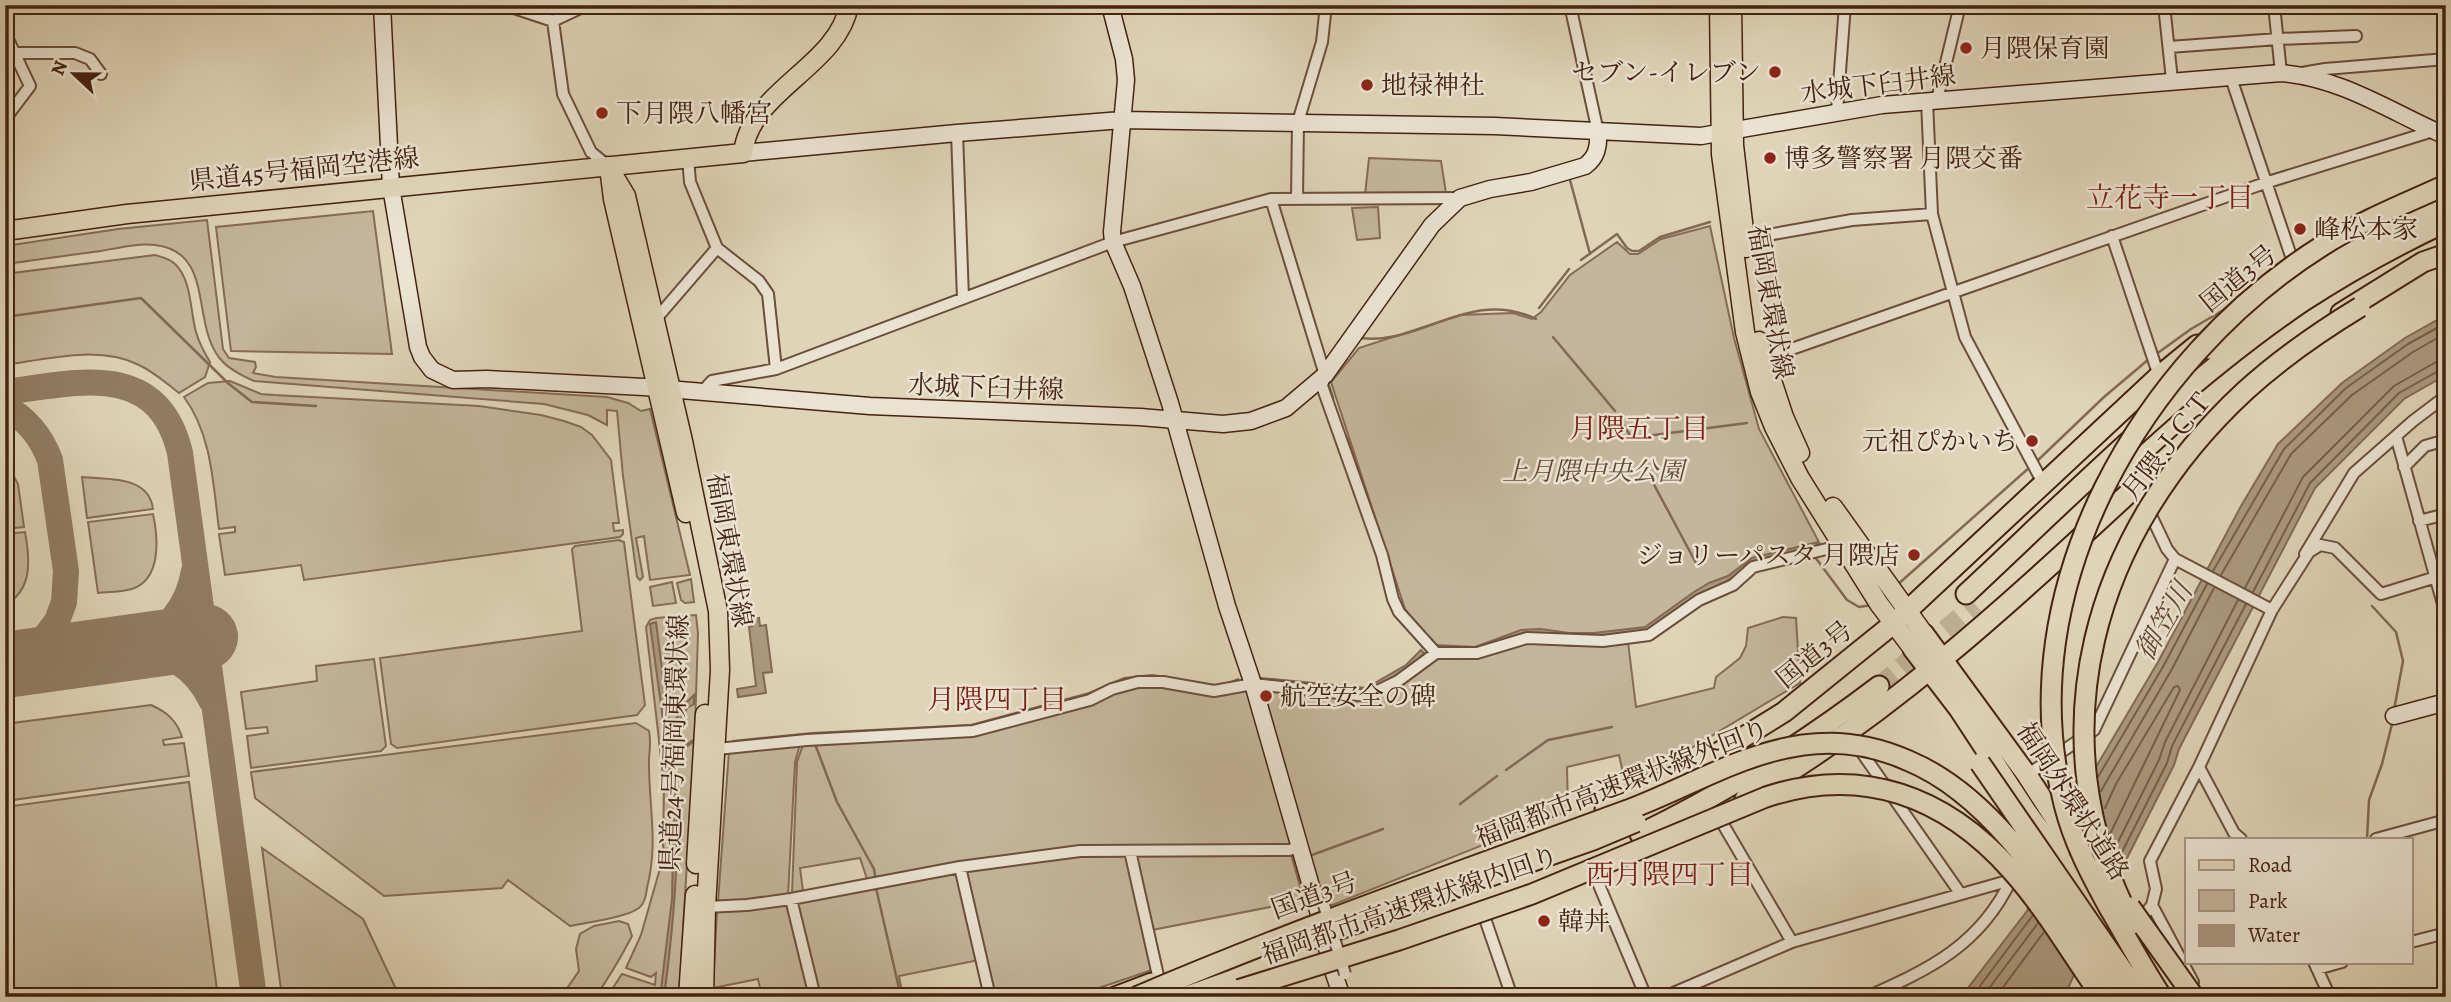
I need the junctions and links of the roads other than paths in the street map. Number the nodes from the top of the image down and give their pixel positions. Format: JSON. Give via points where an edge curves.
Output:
{"nodes":[{"id":1,"x":382,"y":5,"type":"edge"},
{"id":2,"x":505,"y":5,"type":"edge"},
{"id":3,"x":587,"y":5,"type":"edge"},
{"id":4,"x":849,"y":5,"type":"edge"},
{"id":5,"x":1110,"y":5,"type":"edge"},
{"id":6,"x":1326,"y":5,"type":"edge"},
{"id":7,"x":1570,"y":5,"type":"edge"},
{"id":8,"x":1719,"y":5,"type":"edge"},
{"id":9,"x":1731,"y":5,"type":"edge"},
{"id":10,"x":1845,"y":5,"type":"edge"},
{"id":11,"x":1960,"y":5,"type":"edge"},
{"id":12,"x":2164,"y":5,"type":"edge"},
{"id":13,"x":2274,"y":5,"type":"edge"},
{"id":14,"x":553,"y":21,"type":"junction"},
{"id":15,"x":5,"y":33,"type":"edge"},
{"id":16,"x":2356,"y":36,"type":"dead end"},
{"id":17,"x":2278,"y":39,"type":"junction"},
{"id":18,"x":2169,"y":47,"type":"junction"},
{"id":19,"x":9,"y":54,"type":"edge"},
{"id":20,"x":2446,"y":59,"type":"edge"},
{"id":21,"x":2289,"y":73,"type":"junction"},
{"id":22,"x":101,"y":74,"type":"dead end"},
{"id":23,"x":2230,"y":75,"type":"junction"},
{"id":24,"x":2172,"y":80,"type":"junction"},
{"id":25,"x":1932,"y":100,"type":"junction"},
{"id":26,"x":1837,"y":111,"type":"junction"},
{"id":27,"x":5,"y":118,"type":"edge"},
{"id":28,"x":1122,"y":120,"type":"junction"},
{"id":29,"x":1298,"y":122,"type":"junction"},
{"id":30,"x":957,"y":132,"type":"junction"},
{"id":31,"x":1598,"y":132,"type":"junction"},
{"id":32,"x":1726,"y":132,"type":"junction"},
{"id":33,"x":2439,"y":133,"type":"edge"},
{"id":34,"x":743,"y":153,"type":"junction"},
{"id":35,"x":688,"y":158,"type":"junction"},
{"id":36,"x":608,"y":166,"type":"junction"},
{"id":37,"x":2265,"y":183,"type":"junction"},
{"id":38,"x":391,"y":187,"type":"junction"},
{"id":39,"x":2446,"y":187,"type":"edge"},
{"id":40,"x":1460,"y":198,"type":"junction"},
{"id":41,"x":1270,"y":199,"type":"junction"},
{"id":42,"x":1297,"y":199,"type":"junction"},
{"id":43,"x":2446,"y":203,"type":"edge"},
{"id":44,"x":1932,"y":214,"type":"junction"},
{"id":45,"x":2446,"y":222,"type":"edge"},
{"id":46,"x":5,"y":231,"type":"edge"},
{"id":47,"x":2112,"y":236,"type":"junction"},
{"id":48,"x":2446,"y":237,"type":"edge"},
{"id":49,"x":1745,"y":239,"type":"junction"},
{"id":50,"x":1114,"y":242,"type":"junction"},
{"id":51,"x":717,"y":248,"type":"junction"},
{"id":52,"x":2446,"y":252,"type":"edge"},
{"id":53,"x":2446,"y":263,"type":"edge"},
{"id":54,"x":2294,"y":265,"type":"junction"},
{"id":55,"x":1955,"y":294,"type":"junction"},
{"id":56,"x":963,"y":298,"type":"junction"},
{"id":57,"x":655,"y":320,"type":"junction"},
{"id":58,"x":1763,"y":359,"type":"junction"},
{"id":59,"x":776,"y":369,"type":"junction"},
{"id":60,"x":1325,"y":375,"type":"junction"},
{"id":61,"x":2162,"y":380,"type":"junction"},
{"id":62,"x":2201,"y":388,"type":"junction"},
{"id":63,"x":664,"y":389,"type":"junction"},
{"id":64,"x":701,"y":393,"type":"junction"},
{"id":65,"x":2446,"y":396,"type":"edge"},
{"id":66,"x":1173,"y":420,"type":"junction"},
{"id":67,"x":2396,"y":436,"type":"junction"},
{"id":68,"x":2446,"y":440,"type":"edge"},
{"id":69,"x":2404,"y":467,"type":"junction"},
{"id":70,"x":2043,"y":483,"type":"junction"},
{"id":71,"x":2136,"y":484,"type":"junction"},
{"id":72,"x":2011,"y":513,"type":"junction"},
{"id":73,"x":2446,"y":513,"type":"edge"},
{"id":74,"x":2419,"y":521,"type":"junction"},
{"id":75,"x":1843,"y":545,"type":"junction"},
{"id":76,"x":2175,"y":559,"type":"junction"},
{"id":77,"x":2294,"y":575,"type":"junction"},
{"id":78,"x":2440,"y":575,"type":"edge"},
{"id":79,"x":1970,"y":599,"type":"tunnel mouth"},
{"id":80,"x":2269,"y":608,"type":"junction"},
{"id":81,"x":2446,"y":615,"type":"edge"},
{"id":82,"x":1899,"y":618,"type":"junction"},
{"id":83,"x":1919,"y":642,"type":"joint"},
{"id":84,"x":1436,"y":653,"type":"junction"},
{"id":85,"x":1937,"y":665,"type":"junction"},
{"id":86,"x":1875,"y":681,"type":"tunnel mouth"},
{"id":87,"x":1253,"y":684,"type":"junction"},
{"id":88,"x":2446,"y":702,"type":"edge"},
{"id":89,"x":1959,"y":709,"type":"junction"},
{"id":90,"x":2394,"y":716,"type":"dead end"},
{"id":91,"x":1848,"y":734,"type":"junction"},
{"id":92,"x":717,"y":749,"type":"junction"},
{"id":93,"x":2199,"y":766,"type":"junction"},
{"id":94,"x":2027,"y":775,"type":"junction"},
{"id":95,"x":2052,"y":810,"type":"junction"},
{"id":96,"x":1720,"y":814,"type":"junction"},
{"id":97,"x":2446,"y":820,"type":"edge"},
{"id":98,"x":1638,"y":828,"type":"junction"},
{"id":99,"x":2240,"y":838,"type":"edge"},
{"id":100,"x":2380,"y":838,"type":"edge"},
{"id":101,"x":2024,"y":841,"type":"dead end"},
{"id":102,"x":1299,"y":847,"type":"junction"},
{"id":103,"x":1130,"y":851,"type":"junction"},
{"id":104,"x":960,"y":867,"type":"junction"},
{"id":105,"x":1594,"y":873,"type":"junction"},
{"id":106,"x":2011,"y":880,"type":"junction"},
{"id":107,"x":1960,"y":893,"type":"junction"},
{"id":108,"x":791,"y":899,"type":"junction"},
{"id":109,"x":2152,"y":905,"type":"junction"},
{"id":110,"x":706,"y":907,"type":"junction"},
{"id":111,"x":1322,"y":913,"type":"junction"},
{"id":112,"x":1483,"y":913,"type":"junction"},
{"id":113,"x":2139,"y":932,"type":"junction"},
{"id":114,"x":2446,"y":933,"type":"edge"},
{"id":115,"x":1792,"y":942,"type":"junction"},
{"id":116,"x":2412,"y":943,"type":"edge"},
{"id":117,"x":2117,"y":949,"type":"junction"},
{"id":118,"x":2315,"y":965,"type":"edge"},
{"id":119,"x":1338,"y":968,"type":"junction"},
{"id":120,"x":1160,"y":980,"type":"junction"},
{"id":121,"x":688,"y":997,"type":"edge"},
{"id":122,"x":704,"y":997,"type":"edge"},
{"id":123,"x":815,"y":997,"type":"edge"},
{"id":124,"x":990,"y":997,"type":"edge"},
{"id":125,"x":1115,"y":997,"type":"edge"},
{"id":126,"x":1136,"y":997,"type":"edge"},
{"id":127,"x":1146,"y":997,"type":"edge"},
{"id":128,"x":1185,"y":997,"type":"edge"},
{"id":129,"x":1216,"y":997,"type":"edge"},
{"id":130,"x":1342,"y":997,"type":"edge"},
{"id":131,"x":1512,"y":997,"type":"edge"},
{"id":132,"x":1646,"y":997,"type":"edge"},
{"id":133,"x":1664,"y":997,"type":"edge"},
{"id":134,"x":1867,"y":997,"type":"edge"},
{"id":135,"x":2084,"y":997,"type":"edge"},
{"id":136,"x":2102,"y":997,"type":"edge"},
{"id":137,"x":2122,"y":997,"type":"edge"},
{"id":138,"x":2141,"y":997,"type":"edge"},
{"id":139,"x":2152,"y":997,"type":"edge"},
{"id":140,"x":2162,"y":997,"type":"edge"},
{"id":141,"x":2178,"y":997,"type":"edge"},
{"id":142,"x":2194,"y":997,"type":"edge"},
{"id":143,"x":2200,"y":997,"type":"edge"},
{"id":144,"x":2330,"y":997,"type":"edge"}],
"edges":[{"from":1,"to":38,"type":"main road","name":"水城下臼井線"},
{"from":2,"to":14,"type":"street"},
{"from":3,"to":14,"type":"street"},
{"from":4,"to":34,"type":"main road","via":[[847,18],[832,41],[749,127]]},
{"from":5,"to":28,"type":"main road","via":[[1124,59]]},
{"from":6,"to":29,"type":"street","via":[[1322,42]]},
{"from":7,"to":31,"type":"street"},
{"from":8,"to":32,"type":"main road","name":"福岡東環状線"},
{"from":9,"to":32,"type":"main road","name":"福岡東環状線"},
{"from":10,"to":26,"type":"street"},
{"from":11,"to":25,"type":"street"},
{"from":12,"to":18,"type":"street"},
{"from":13,"to":17,"type":"street"},
{"from":14,"to":36,"type":"street","name":"福岡東環状線","via":[[563,94],[592,152]]},
{"from":15,"to":19,"type":"street"},
{"from":16,"to":17,"type":"street"},
{"from":17,"to":18,"type":"street"},
{"from":17,"to":21,"type":"street"},
{"from":18,"to":24,"type":"street"},
{"from":19,"to":22,"type":"street","via":[[75,53],[90,59]]},
{"from":19,"to":27,"type":"street","via":[[30,86]]},
{"from":20,"to":21,"type":"street"},
{"from":21,"to":23,"type":"main road","name":"水城下臼井線"},
{"from":21,"to":33,"type":"main road","name":"水城下臼井線","via":[[2342,86]]},
{"from":23,"to":24,"type":"main road","name":"水城下臼井線"},
{"from":23,"to":37,"type":"street"},
{"from":24,"to":25,"type":"main road","name":"水城下臼井線"},
{"from":25,"to":26,"type":"main road","name":"水城下臼井線"},
{"from":25,"to":44,"type":"street"},
{"from":26,"to":32,"type":"main road","name":"水城下臼井線"},
{"from":28,"to":29,"type":"main road","name":"水城下臼井線"},
{"from":28,"to":30,"type":"main road","name":"水城下臼井線"},
{"from":28,"to":50,"type":"main road"},
{"from":29,"to":31,"type":"main road","name":"水城下臼井線"},
{"from":29,"to":42,"type":"street"},
{"from":30,"to":34,"type":"main road","name":"水城下臼井線"},
{"from":30,"to":56,"type":"street"},
{"from":31,"to":32,"type":"main road","name":"水城下臼井線","via":[[1701,136]]},
{"from":31,"to":40,"type":"main road","name":"水城下臼井線","via":[[1598,146],[1585,166]]},
{"from":32,"to":49,"type":"main road","name":"福岡東環状線"},
{"from":32,"to":75,"type":"main road","name":"福岡東環状線","via":[[1745,332],[1760,392],[1800,478]]},
{"from":33,"to":37,"type":"street"},
{"from":34,"to":35,"type":"main road"},
{"from":35,"to":36,"type":"main road"},
{"from":35,"to":51,"type":"street","via":[[690,181]]},
{"from":36,"to":38,"type":"main road","name":"県道45号福岡空港線"},
{"from":36,"to":57,"type":"main road","name":"福岡東環状線","via":[[626,196]]},
{"from":36,"to":63,"type":"main road","name":"県道24号福岡東環状線"},
{"from":37,"to":47,"type":"street"},
{"from":37,"to":54,"type":"street"},
{"from":38,"to":46,"type":"main road","name":"県道45号福岡空港線"},
{"from":38,"to":63,"type":"main road","name":"水城下臼井線","via":[[418,346],[432,370],[453,380]]},
{"from":39,"to":54,"type":"highway","name":"国道3号","via":[[2323,246]]},
{"from":39,"to":140,"type":"highway","bridge":true,"via":[[2321,246],[2218,330],[2143,422],[2085,532],[2062,607],[2053,667],[2050,715],[2059,781],[2087,868]]},
{"from":40,"to":42,"type":"street"},
{"from":40,"to":60,"type":"main road","name":"水城下臼井線","via":[[1432,225]]},
{"from":41,"to":42,"type":"street"},
{"from":41,"to":50,"type":"street"},
{"from":41,"to":60,"type":"street"},
{"from":43,"to":61,"type":"highway","bridge":true,"via":[[2377,236],[2312,275]]},
{"from":44,"to":49,"type":"street","via":[[1852,220]]},
{"from":44,"to":55,"type":"street"},
{"from":45,"to":62,"type":"highway","via":[[2302,302],[2247,342]]},
{"from":47,"to":55,"type":"street"},
{"from":47,"to":61,"type":"street"},
{"from":48,"to":62,"type":"highway","via":[[2311,313]]},
{"from":49,"to":58,"type":"main road","name":"福岡東環状線"},
{"from":50,"to":56,"type":"street"},
{"from":50,"to":66,"type":"main road"},
{"from":51,"to":57,"type":"street"},
{"from":51,"to":59,"type":"street","via":[[759,281],[768,295]]},
{"from":52,"to":71,"type":"highway","via":[[2359,300],[2273,362]]},
{"from":53,"to":141,"type":"highway","name":"月隈ＪＣＴ","bridge":true,"via":[[2331,325],[2244,392],[2202,436],[2141,518],[2104,603],[2086,690],[2084,737],[2090,798],[2122,903]]},
{"from":54,"to":61,"type":"highway","name":"国道3号"},
{"from":55,"to":58,"type":"street"},
{"from":55,"to":70,"type":"street","via":[[1965,337]]},
{"from":56,"to":59,"type":"street"},
{"from":57,"to":63,"type":"main road","name":"福岡東環状線"},
{"from":58,"to":82,"type":"main road","name":"福岡東環状線","via":[[1810,472]]},
{"from":59,"to":64,"type":"street","via":[[712,381]]},
{"from":60,"to":66,"type":"main road","name":"水城下臼井線","via":[[1294,402],[1266,416],[1223,424]]},
{"from":60,"to":84,"type":"street","via":[[1322,386],[1393,598],[1399,612]]},
{"from":61,"to":70,"type":"highway","name":"国道3号"},
{"from":61,"to":72,"type":"highway","via":[[2049,489]]},
{"from":62,"to":79,"type":"highway"},
{"from":63,"to":64,"type":"main road","name":"水城下臼井線"},
{"from":63,"to":92,"type":"main road","name":"福岡東環状線","via":[[717,601]]},
{"from":63,"to":121,"type":"main road","name":"県道24号福岡東環状線","via":[[708,640]]},
{"from":64,"to":66,"type":"main road","name":"水城下臼井線"},
{"from":65,"to":67,"type":"street"},
{"from":66,"to":87,"type":"main road"},
{"from":67,"to":69,"type":"street"},
{"from":67,"to":77,"type":"street","via":[[2354,473]]},
{"from":68,"to":69,"type":"street","via":[[2426,446]]},
{"from":69,"to":74,"type":"street"},
{"from":70,"to":72,"type":"highway","name":"国道3号"},
{"from":71,"to":76,"type":"street"},
{"from":71,"to":85,"type":"highway"},
{"from":72,"to":82,"type":"highway","name":"国道3号"},
{"from":73,"to":74,"type":"street"},
{"from":74,"to":78,"type":"street"},
{"from":75,"to":82,"type":"main road","name":"福岡東環状線"},
{"from":75,"to":84,"type":"street","via":[[1753,566],[1733,585],[1699,600],[1649,635],[1603,641],[1527,638],[1477,653]]},
{"from":76,"to":80,"type":"street"},
{"from":76,"to":94,"type":"street","via":[[2094,730]]},
{"from":77,"to":78,"type":"street","via":[[2309,552],[2320,545],[2335,548],[2381,594]]},
{"from":77,"to":80,"type":"street"},
{"from":78,"to":81,"type":"street"},
{"from":80,"to":93,"type":"street"},
{"from":82,"to":83,"type":"main road","name":"福岡東環状線"},
{"from":82,"to":111,"type":"highway","name":"国道3号","via":[[1784,712],[1700,764],[1521,847]]},
{"from":83,"to":85,"type":"highway","name":"福岡外環状道路"},
{"from":84,"to":87,"type":"street","via":[[1398,681],[1367,696]]},
{"from":85,"to":89,"type":"highway","name":"福岡外環状道路"},
{"from":85,"to":91,"type":"highway"},
{"from":85,"to":94,"type":"highway","name":"福岡外環状道路"},
{"from":86,"to":98,"type":"highway","via":[[1836,719],[1774,760],[1692,809]]},
{"from":87,"to":92,"type":"street","via":[[1214,691],[1138,682],[1016,722],[973,731]]},
{"from":87,"to":102,"type":"main road"},
{"from":88,"to":90,"type":"main road"},
{"from":89,"to":117,"type":"highway","name":"福岡外環状道路"},
{"from":89,"to":138,"type":"highway","bridge":true,"via":[[1980,763]]},
{"from":91,"to":96,"type":"highway"},
{"from":91,"to":107,"type":"street"},
{"from":92,"to":110,"type":"main road","name":"福岡東環状線"},
{"from":93,"to":99,"type":"street"},
{"from":93,"to":109,"type":"street","via":[[2150,861],[2156,889]]},
{"from":94,"to":95,"type":"highway","name":"福岡外環状道路"},
{"from":95,"to":113,"type":"highway","name":"福岡外環状道路","bridge":true,"via":[[2096,885]]},
{"from":95,"to":113,"type":"highway","bridge":true,"via":[[2130,906]]},
{"from":96,"to":105,"type":"highway"},
{"from":96,"to":115,"type":"street"},
{"from":97,"to":100,"type":"street"},
{"from":98,"to":127,"type":"highway","bridge":true},
{"from":98,"to":128,"type":"highway","bridge":true,"via":[[1518,881]]},
{"from":101,"to":106,"type":"street"},
{"from":102,"to":103,"type":"street"},
{"from":102,"to":111,"type":"main road"},
{"from":103,"to":104,"type":"street","via":[[1080,850]]},
{"from":103,"to":120,"type":"street"},
{"from":104,"to":108,"type":"street"},
{"from":104,"to":124,"type":"street"},
{"from":105,"to":112,"type":"highway"},
{"from":105,"to":132,"type":"street"},
{"from":106,"to":107,"type":"street"},
{"from":106,"to":134,"type":"street","via":[[1983,924],[1950,954]]},
{"from":107,"to":115,"type":"street"},
{"from":108,"to":110,"type":"street"},
{"from":108,"to":123,"type":"street"},
{"from":109,"to":113,"type":"street"},
{"from":109,"to":143,"type":"street"},
{"from":110,"to":122,"type":"main road","name":"福岡東環状線"},
{"from":111,"to":119,"type":"main road"},
{"from":111,"to":120,"type":"highway","name":"国道3号"},
{"from":112,"to":119,"type":"highway"},
{"from":112,"to":131,"type":"street"},
{"from":113,"to":117,"type":"street"},
{"from":113,"to":141,"type":"highway","name":"福岡外環状道路"},
{"from":113,"to":142,"type":"highway","bridge":true},
{"from":113,"to":143,"type":"highway","bridge":true},
{"from":114,"to":116,"type":"street"},
{"from":115,"to":133,"type":"street"},
{"from":117,"to":135,"type":"street"},
{"from":117,"to":139,"type":"highway","name":"福岡外環状道路"},
{"from":118,"to":144,"type":"street"},
{"from":119,"to":129,"type":"highway"},
{"from":119,"to":130,"type":"main road"},
{"from":120,"to":125,"type":"highway","name":"国道3号"},
{"from":126,"to":137,"type":"highway","name":"福岡都市高速環状線外回り","bridge":true,"via":[[1249,949],[1629,810],[1732,764],[1786,748],[1824,743],[1886,752],[1961,791],[2020,853]]},
{"from":129,"to":136,"type":"highway","name":"福岡都市高速環状線内回り","bridge":true,"via":[[1532,894],[1778,793],[1854,784],[1917,799],[1976,836],[2013,872]]}]}
